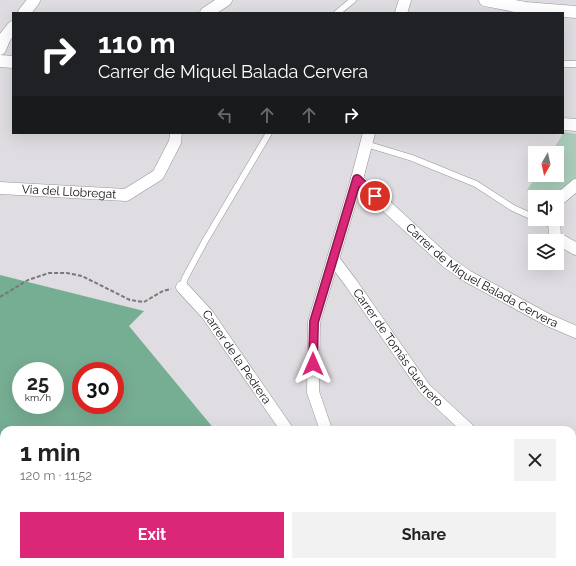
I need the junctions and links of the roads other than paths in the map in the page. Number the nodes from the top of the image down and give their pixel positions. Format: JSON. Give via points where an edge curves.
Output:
{"nodes":[{"id":1,"x":34,"y":0,"type":"edge"},
{"id":2,"x":226,"y":0,"type":"edge"},
{"id":3,"x":353,"y":0,"type":"edge"},
{"id":4,"x":405,"y":0,"type":"edge"},
{"id":5,"x":485,"y":0,"type":"edge"},
{"id":6,"x":25,"y":12,"type":"edge"},
{"id":7,"x":208,"y":12,"type":"edge"},
{"id":8,"x":338,"y":12,"type":"edge"},
{"id":9,"x":401,"y":12,"type":"edge"},
{"id":10,"x":576,"y":12,"type":"edge"},
{"id":11,"x":12,"y":28,"type":"edge"},
{"id":12,"x":0,"y":49,"type":"edge"},
{"id":13,"x":0,"y":61,"type":"edge"},
{"id":14,"x":12,"y":62,"type":"edge"},
{"id":15,"x":564,"y":64,"type":"edge"},
{"id":16,"x":576,"y":64,"type":"edge"},
{"id":17,"x":564,"y":124,"type":"edge"},
{"id":18,"x":576,"y":125,"type":"edge"},
{"id":19,"x":176,"y":134,"type":"edge"},
{"id":20,"x":267,"y":134,"type":"edge"},
{"id":21,"x":368,"y":139,"type":"edge"},
{"id":22,"x":357,"y":179,"type":"junction"},
{"id":23,"x":576,"y":185,"type":"edge"},
{"id":24,"x":0,"y":188,"type":"edge"},
{"id":25,"x":564,"y":195,"type":"edge"},
{"id":26,"x":528,"y":215,"type":"edge"},
{"id":27,"x":554,"y":226,"type":"edge"},
{"id":28,"x":576,"y":249,"type":"edge"},
{"id":29,"x":333,"y":259,"type":"junction"},
{"id":30,"x":182,"y":287,"type":"joint"},
{"id":31,"x":576,"y":332,"type":"edge"},
{"id":32,"x":285,"y":426,"type":"edge"},
{"id":33,"x":325,"y":426,"type":"edge"},
{"id":34,"x":465,"y":426,"type":"edge"}],
"edges":[{"from":1,"to":6,"type":"street"},
{"from":2,"to":7,"type":"street"},
{"from":3,"to":8,"type":"lane"},
{"from":4,"to":9,"type":"street"},
{"from":5,"to":10,"type":"street","via":[[525,8]]},
{"from":11,"to":12,"type":"street"},
{"from":13,"to":14,"type":"street"},
{"from":15,"to":16,"type":"lane"},
{"from":17,"to":18,"type":"street"},
{"from":19,"to":24,"type":"street","name":"Via del Llobregat","via":[[175,142],[158,175],[126,195]]},
{"from":20,"to":30,"type":"lane","via":[[205,241]]},
{"from":21,"to":22,"type":"street"},
{"from":21,"to":26,"type":"lane","via":[[476,184]]},
{"from":22,"to":29,"type":"street"},
{"from":22,"to":31,"type":"street","name":"Carrer de Miquel Balada Cervera","via":[[446,262],[548,320]]},
{"from":23,"to":25,"type":"street"},
{"from":27,"to":28,"type":"street","via":[[555,237]]},
{"from":29,"to":33,"type":"street","via":[[314,322],[313,392]]},
{"from":29,"to":34,"type":"street","name":"Carrer de Tomás Guerrero","via":[[425,389]]},
{"from":30,"to":32,"type":"street","name":"Carrer de la Pedrera","via":[[208,314]]}]}
